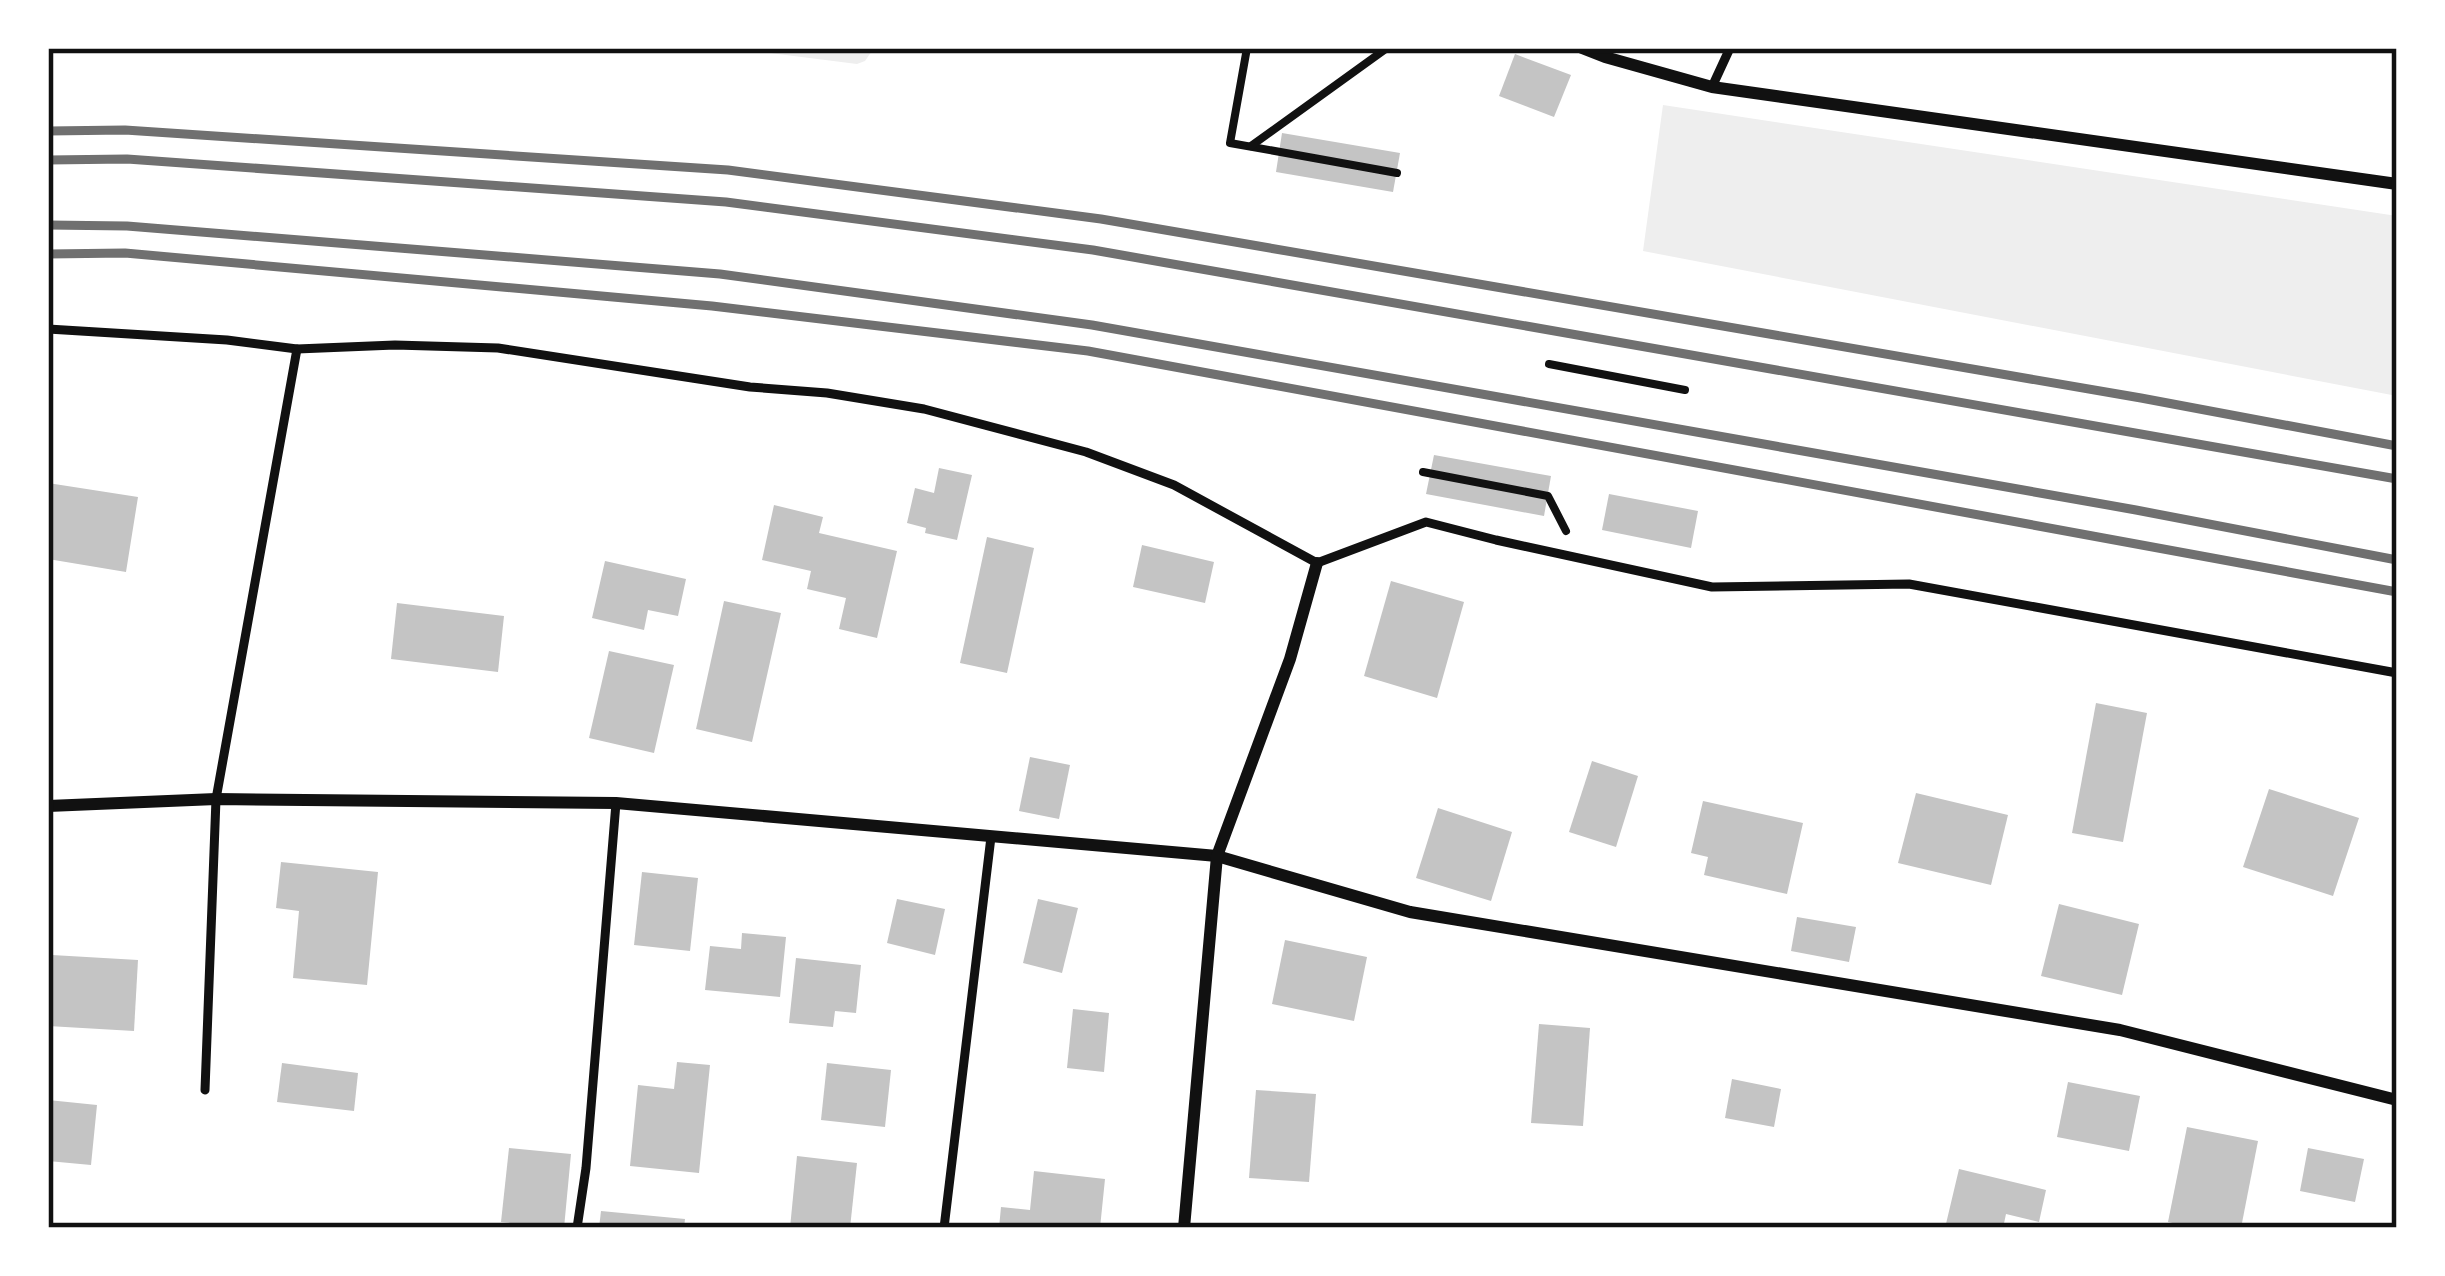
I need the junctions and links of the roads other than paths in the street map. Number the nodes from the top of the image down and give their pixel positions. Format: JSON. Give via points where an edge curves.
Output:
{"nodes":[{"id":1,"x":1582,"y":48,"type":"edge"},
{"id":2,"x":1730,"y":48,"type":"edge"},
{"id":3,"x":1712,"y":87,"type":"junction"},
{"id":4,"x":2397,"y":184,"type":"edge"},
{"id":5,"x":48,"y":329,"type":"edge"},
{"id":6,"x":297,"y":349,"type":"junction"},
{"id":7,"x":1317,"y":562,"type":"junction"},
{"id":8,"x":2397,"y":673,"type":"edge"},
{"id":9,"x":216,"y":799,"type":"junction"},
{"id":10,"x":616,"y":803,"type":"junction"},
{"id":11,"x":48,"y":806,"type":"edge"},
{"id":12,"x":991,"y":837,"type":"junction"},
{"id":13,"x":1217,"y":856,"type":"junction"},
{"id":14,"x":205,"y":1090,"type":"dead end"},
{"id":15,"x":2397,"y":1100,"type":"edge"},
{"id":16,"x":577,"y":1228,"type":"edge"},
{"id":17,"x":944,"y":1228,"type":"edge"},
{"id":18,"x":1184,"y":1228,"type":"edge"}],
"edges":[{"from":1,"to":3,"type":"street"},
{"from":2,"to":3,"type":"lane"},
{"from":3,"to":4,"type":"street"},
{"from":5,"to":6,"type":"lane"},
{"from":6,"to":7,"type":"lane","via":[[499,348],[925,409],[1174,485]]},
{"from":6,"to":9,"type":"lane"},
{"from":7,"to":8,"type":"lane","via":[[1426,522],[1712,587],[1909,584]]},
{"from":7,"to":13,"type":"street"},
{"from":9,"to":10,"type":"street"},
{"from":9,"to":11,"type":"street"},
{"from":9,"to":14,"type":"lane"},
{"from":10,"to":12,"type":"street"},
{"from":10,"to":16,"type":"lane"},
{"from":12,"to":13,"type":"street"},
{"from":12,"to":17,"type":"lane"},
{"from":13,"to":15,"type":"street","via":[[1410,912],[2120,1030]]},
{"from":13,"to":18,"type":"street"}]}
